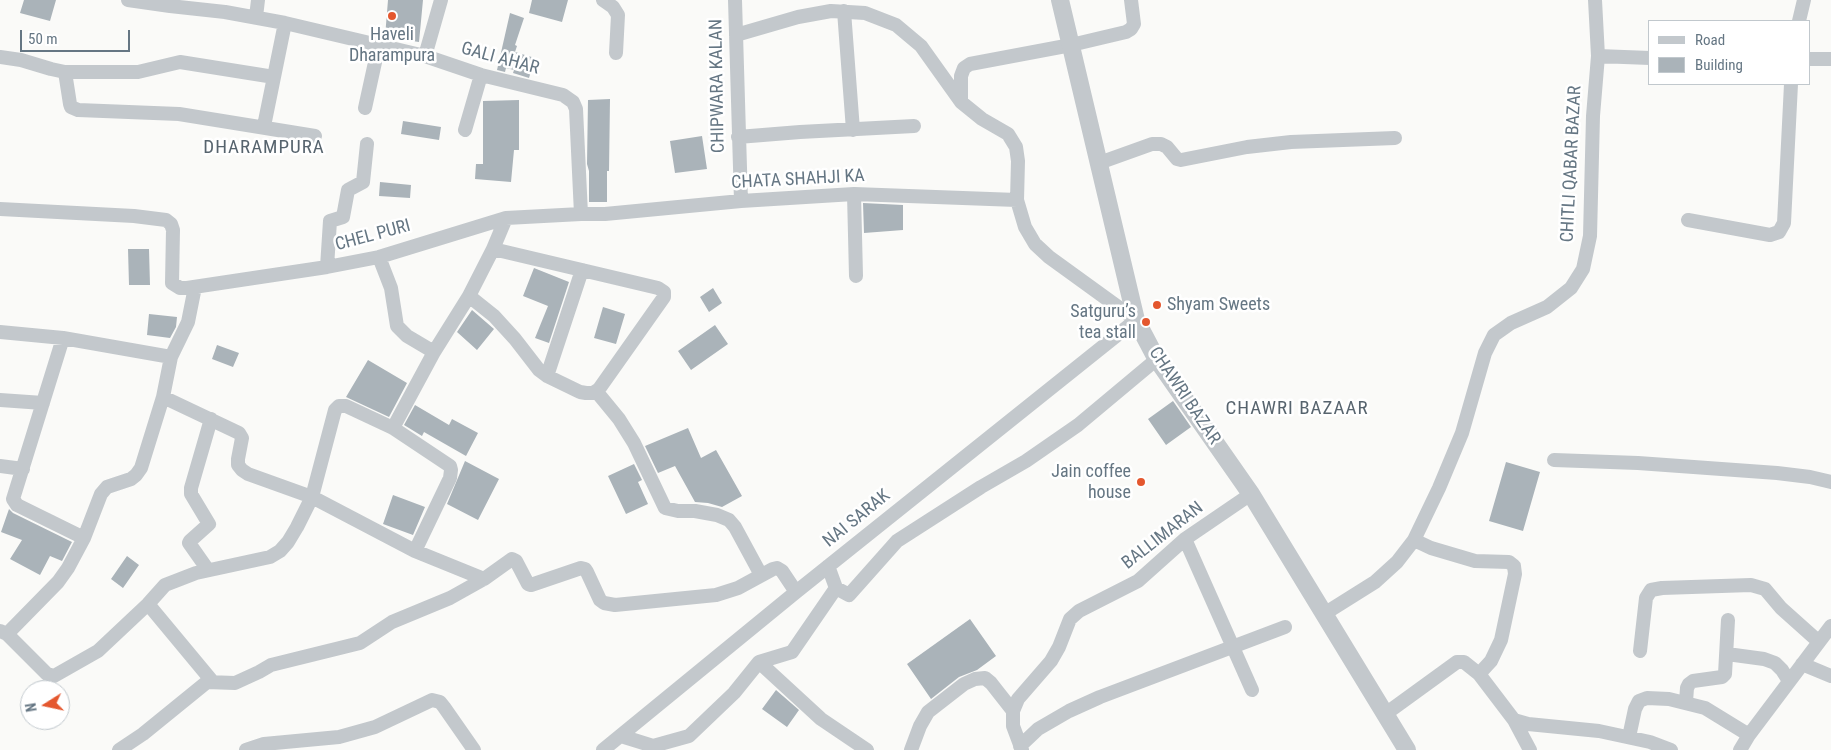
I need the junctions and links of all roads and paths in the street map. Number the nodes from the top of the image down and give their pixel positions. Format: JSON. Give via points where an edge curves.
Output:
{"nodes":[{"id":1,"x":128,"y":0,"type":"edge"},
{"id":2,"x":258,"y":0,"type":"edge"},
{"id":3,"x":441,"y":0,"type":"edge"},
{"id":4,"x":604,"y":0,"type":"edge"},
{"id":5,"x":735,"y":0,"type":"edge"},
{"id":6,"x":1060,"y":0,"type":"edge"},
{"id":7,"x":1131,"y":0,"type":"edge"},
{"id":8,"x":1596,"y":0,"type":"edge"},
{"id":9,"x":1804,"y":0,"type":"edge"},
{"id":10,"x":226,"y":6,"type":"edge"},
{"id":11,"x":844,"y":11,"type":"junction"},
{"id":12,"x":256,"y":17,"type":"junction"},
{"id":13,"x":1798,"y":20,"type":"edge"},
{"id":14,"x":285,"y":22,"type":"junction"},
{"id":15,"x":736,"y":35,"type":"junction"},
{"id":16,"x":379,"y":44,"type":"junction"},
{"id":17,"x":1071,"y":45,"type":"junction"},
{"id":18,"x":616,"y":53,"type":"dead end"},
{"id":19,"x":425,"y":56,"type":"junction"},
{"id":20,"x":1598,"y":56,"type":"junction"},
{"id":21,"x":0,"y":57,"type":"edge"},
{"id":22,"x":1648,"y":58,"type":"edge"},
{"id":23,"x":1831,"y":58,"type":"edge"},
{"id":24,"x":1811,"y":59,"type":"edge"},
{"id":25,"x":65,"y":72,"type":"junction"},
{"id":26,"x":481,"y":75,"type":"junction"},
{"id":27,"x":274,"y":77,"type":"junction"},
{"id":28,"x":1791,"y":85,"type":"edge"},
{"id":29,"x":961,"y":102,"type":"junction"},
{"id":30,"x":365,"y":108,"type":"dead end"},
{"id":31,"x":264,"y":126,"type":"junction"},
{"id":32,"x":914,"y":126,"type":"dead end"},
{"id":33,"x":465,"y":130,"type":"dead end"},
{"id":34,"x":854,"y":130,"type":"junction"},
{"id":35,"x":315,"y":136,"type":"dead end"},
{"id":36,"x":738,"y":137,"type":"junction"},
{"id":37,"x":1394,"y":138,"type":"dead end"},
{"id":38,"x":367,"y":144,"type":"dead end"},
{"id":39,"x":1099,"y":163,"type":"junction"},
{"id":40,"x":854,"y":194,"type":"junction"},
{"id":41,"x":1017,"y":200,"type":"junction"},
{"id":42,"x":741,"y":201,"type":"junction"},
{"id":43,"x":0,"y":209,"type":"edge"},
{"id":44,"x":581,"y":214,"type":"junction"},
{"id":45,"x":506,"y":218,"type":"junction"},
{"id":46,"x":1688,"y":220,"type":"dead end"},
{"id":47,"x":494,"y":249,"type":"junction"},
{"id":48,"x":380,"y":257,"type":"junction"},
{"id":49,"x":327,"y":267,"type":"junction"},
{"id":50,"x":582,"y":270,"type":"junction"},
{"id":51,"x":856,"y":276,"type":"dead end"},
{"id":52,"x":195,"y":287,"type":"junction"},
{"id":53,"x":470,"y":296,"type":"junction"},
{"id":54,"x":1136,"y":320,"type":"junction"},
{"id":55,"x":0,"y":332,"type":"edge"},
{"id":56,"x":63,"y":338,"type":"junction"},
{"id":57,"x":434,"y":352,"type":"junction"},
{"id":58,"x":172,"y":357,"type":"junction"},
{"id":59,"x":1157,"y":359,"type":"junction"},
{"id":60,"x":547,"y":376,"type":"junction"},
{"id":61,"x":596,"y":391,"type":"junction"},
{"id":62,"x":163,"y":397,"type":"junction"},
{"id":63,"x":0,"y":400,"type":"edge"},
{"id":64,"x":43,"y":403,"type":"junction"},
{"id":65,"x":210,"y":419,"type":"junction"},
{"id":66,"x":393,"y":428,"type":"junction"},
{"id":67,"x":1554,"y":460,"type":"dead end"},
{"id":68,"x":0,"y":466,"type":"edge"},
{"id":69,"x":23,"y":469,"type":"junction"},
{"id":70,"x":1831,"y":482,"type":"edge"},
{"id":71,"x":1251,"y":494,"type":"junction"},
{"id":72,"x":312,"y":497,"type":"junction"},
{"id":73,"x":84,"y":538,"type":"junction"},
{"id":74,"x":1185,"y":539,"type":"junction"},
{"id":75,"x":1414,"y":540,"type":"junction"},
{"id":76,"x":416,"y":551,"type":"junction"},
{"id":77,"x":828,"y":566,"type":"junction"},
{"id":78,"x":208,"y":570,"type":"junction"},
{"id":79,"x":761,"y":575,"type":"junction"},
{"id":80,"x":484,"y":579,"type":"junction"},
{"id":81,"x":836,"y":588,"type":"junction"},
{"id":82,"x":796,"y":592,"type":"junction"},
{"id":83,"x":148,"y":604,"type":"junction"},
{"id":84,"x":1324,"y":614,"type":"junction"},
{"id":85,"x":1728,"y":620,"type":"dead end"},
{"id":86,"x":1831,"y":626,"type":"edge"},
{"id":87,"x":1285,"y":627,"type":"dead end"},
{"id":88,"x":3,"y":633,"type":"edge"},
{"id":89,"x":1819,"y":642,"type":"junction"},
{"id":90,"x":1234,"y":647,"type":"junction"},
{"id":91,"x":1640,"y":651,"type":"dead end"},
{"id":92,"x":1727,"y":654,"type":"junction"},
{"id":93,"x":759,"y":662,"type":"junction"},
{"id":94,"x":1802,"y":664,"type":"junction"},
{"id":95,"x":1479,"y":674,"type":"junction"},
{"id":96,"x":1831,"y":676,"type":"edge"},
{"id":97,"x":212,"y":681,"type":"junction"},
{"id":98,"x":1789,"y":682,"type":"junction"},
{"id":99,"x":1252,"y":690,"type":"dead end"},
{"id":100,"x":1686,"y":702,"type":"junction"},
{"id":101,"x":1013,"y":712,"type":"junction"},
{"id":102,"x":1384,"y":715,"type":"junction"},
{"id":103,"x":1514,"y":720,"type":"junction"},
{"id":104,"x":1750,"y":734,"type":"junction"},
{"id":105,"x":621,"y":736,"type":"junction"},
{"id":106,"x":1629,"y":737,"type":"junction"},
{"id":107,"x":339,"y":744,"type":"edge"},
{"id":108,"x":1021,"y":748,"type":"edge"},
{"id":109,"x":119,"y":750,"type":"edge"},
{"id":110,"x":246,"y":750,"type":"edge"},
{"id":111,"x":474,"y":750,"type":"edge"},
{"id":112,"x":603,"y":750,"type":"edge"},
{"id":113,"x":867,"y":750,"type":"edge"},
{"id":114,"x":911,"y":750,"type":"edge"},
{"id":115,"x":1407,"y":750,"type":"edge"},
{"id":116,"x":1530,"y":750,"type":"edge"},
{"id":117,"x":1671,"y":750,"type":"edge"},
{"id":118,"x":1740,"y":750,"type":"edge"}],
"edges":[{"from":1,"to":10,"type":"street","name":"GALI AHAR","via":[[170,6]]},
{"from":2,"to":12,"type":"street"},
{"from":3,"to":19,"type":"street"},
{"from":4,"to":18,"type":"street","via":[[618,15]]},
{"from":5,"to":15,"type":"street","name":"CHIPWARA KALAN"},
{"from":6,"to":17,"type":"street","name":"CHAWRI BAZAR"},
{"from":7,"to":17,"type":"street","via":[[1134,18],[1131,29]]},
{"from":8,"to":20,"type":"street","name":"CHITLI QABAR BAZAR"},
{"from":9,"to":13,"type":"street"},
{"from":10,"to":12,"type":"street","name":"GALI AHAR"},
{"from":11,"to":15,"type":"street","via":[[831,10],[798,17]]},
{"from":11,"to":29,"type":"street","via":[[865,13],[896,25],[921,46]]},
{"from":11,"to":34,"type":"street"},
{"from":12,"to":14,"type":"street","name":"GALI AHAR"},
{"from":14,"to":16,"type":"street","name":"GALI AHAR"},
{"from":14,"to":27,"type":"street"},
{"from":15,"to":36,"type":"street","name":"CHIPWARA KALAN"},
{"from":16,"to":19,"type":"street","name":"GALI AHAR"},
{"from":16,"to":30,"type":"street"},
{"from":17,"to":29,"type":"street","via":[[970,64],[961,76]]},
{"from":17,"to":39,"type":"street","name":"CHAWRI BAZAR"},
{"from":19,"to":26,"type":"street","name":"GALI AHAR"},
{"from":20,"to":22,"type":"street"},
{"from":20,"to":75,"type":"street","name":"CHITLI QABAR BAZAR","via":[[1590,236],[1583,269],[1571,288],[1548,307],[1511,323],[1494,335],[1485,353],[1462,433]]},
{"from":21,"to":25,"type":"street"},
{"from":23,"to":24,"type":"street"},
{"from":25,"to":27,"type":"street","via":[[138,72],[180,62]]},
{"from":25,"to":31,"type":"street","via":[[74,109],[179,114]]},
{"from":26,"to":33,"type":"street"},
{"from":26,"to":44,"type":"street","name":"GALI AHAR","via":[[563,95],[573,102],[577,117]]},
{"from":27,"to":31,"type":"street"},
{"from":28,"to":46,"type":"street","via":[[1784,223],[1779,232],[1770,235]]},
{"from":29,"to":41,"type":"street","via":[[1008,134],[1016,147]]},
{"from":31,"to":35,"type":"street"},
{"from":32,"to":34,"type":"street"},
{"from":34,"to":36,"type":"street"},
{"from":36,"to":42,"type":"street","name":"CHIPWARA KALAN"},
{"from":37,"to":39,"type":"street","via":[[1291,142],[1181,160],[1176,159],[1167,147],[1152,144]]},
{"from":38,"to":49,"type":"street","via":[[362,184],[348,190],[343,216],[330,221]]},
{"from":39,"to":54,"type":"street","name":"CHAWRI BAZAR"},
{"from":40,"to":41,"type":"street","name":"CHATA SHAHJI KA"},
{"from":40,"to":42,"type":"street","name":"CHATA SHAHJI KA"},
{"from":40,"to":51,"type":"street"},
{"from":41,"to":54,"type":"street","via":[[1035,244]]},
{"from":42,"to":44,"type":"street","name":"CHATA SHAHJI KA"},
{"from":43,"to":52,"type":"street","name":"CHEL PURI","via":[[166,220],[173,227],[171,272],[174,285]]},
{"from":44,"to":45,"type":"street","name":"CHEL PURI"},
{"from":45,"to":47,"type":"street"},
{"from":45,"to":48,"type":"street","name":"CHEL PURI"},
{"from":47,"to":50,"type":"street"},
{"from":47,"to":53,"type":"street"},
{"from":48,"to":49,"type":"street","name":"CHEL PURI"},
{"from":48,"to":57,"type":"street","via":[[391,288],[397,326],[406,336]]},
{"from":49,"to":52,"type":"street","name":"CHEL PURI"},
{"from":50,"to":60,"type":"street"},
{"from":50,"to":61,"type":"street","via":[[664,292],[662,301]]},
{"from":52,"to":58,"type":"street","via":[[188,322]]},
{"from":53,"to":57,"type":"street"},
{"from":53,"to":60,"type":"street","via":[[494,316]]},
{"from":54,"to":59,"type":"street","name":"CHAWRI BAZAR"},
{"from":54,"to":77,"type":"street","name":"NAI SARAK"},
{"from":55,"to":56,"type":"street"},
{"from":56,"to":58,"type":"street"},
{"from":56,"to":64,"type":"street"},
{"from":57,"to":66,"type":"street"},
{"from":58,"to":62,"type":"street"},
{"from":59,"to":71,"type":"street","name":"CHAWRI BAZAR"},
{"from":59,"to":81,"type":"street","via":[[1078,425],[897,542],[849,595]]},
{"from":60,"to":61,"type":"street","via":[[580,392]]},
{"from":61,"to":79,"type":"street","via":[[634,443],[665,508],[695,511],[729,520]]},
{"from":62,"to":65,"type":"street"},
{"from":62,"to":73,"type":"street","via":[[141,468],[131,479],[107,487],[101,494]]},
{"from":63,"to":64,"type":"street"},
{"from":64,"to":69,"type":"street"},
{"from":65,"to":72,"type":"street","via":[[236,430],[241,436],[238,465],[242,470]]},
{"from":65,"to":78,"type":"street","via":[[191,488],[191,494],[209,524],[189,543]]},
{"from":66,"to":72,"type":"street","via":[[346,406],[337,407]]},
{"from":66,"to":76,"type":"street","via":[[446,462],[451,470]]},
{"from":67,"to":70,"type":"street","via":[[1777,473]]},
{"from":68,"to":69,"type":"street"},
{"from":69,"to":73,"type":"street","via":[[13,496],[14,503]]},
{"from":71,"to":74,"type":"street","name":"BALLIMARAN"},
{"from":71,"to":84,"type":"street","name":"CHAWRI BAZAR"},
{"from":72,"to":76,"type":"street"},
{"from":72,"to":78,"type":"street","via":[[280,552],[270,558]]},
{"from":73,"to":88,"type":"street","via":[[58,582]]},
{"from":74,"to":90,"type":"street"},
{"from":74,"to":101,"type":"street","name":"BALLIMARAN","via":[[1138,581],[1079,611],[1070,619],[1051,662],[1018,699]]},
{"from":75,"to":84,"type":"street","name":"CHITLI QABAR BAZAR","via":[[1397,562],[1375,582]]},
{"from":75,"to":95,"type":"street","via":[[1475,561],[1509,562],[1514,566],[1501,640],[1491,661]]},
{"from":76,"to":80,"type":"street"},
{"from":77,"to":81,"type":"street"},
{"from":77,"to":82,"type":"street","name":"NAI SARAK"},
{"from":78,"to":83,"type":"street","via":[[165,585]]},
{"from":79,"to":80,"type":"street","via":[[738,588],[716,595],[615,605],[604,604],[600,600],[587,572],[581,568],[531,585],[512,559]]},
{"from":79,"to":82,"type":"street","via":[[772,569],[780,570]]},
{"from":80,"to":97,"type":"street","via":[[450,598],[405,616],[360,642],[281,662],[235,683]]},
{"from":81,"to":93,"type":"street","via":[[792,652]]},
{"from":82,"to":105,"type":"street","name":"NAI SARAK"},
{"from":83,"to":88,"type":"street","via":[[98,651],[54,676],[47,674]]},
{"from":83,"to":97,"type":"street"},
{"from":84,"to":102,"type":"street","name":"CHAWRI BAZAR"},
{"from":85,"to":92,"type":"street"},
{"from":86,"to":89,"type":"street"},
{"from":87,"to":90,"type":"street"},
{"from":89,"to":91,"type":"street","via":[[1765,589],[1751,584],[1662,588],[1651,590],[1646,598]]},
{"from":89,"to":94,"type":"street"},
{"from":90,"to":99,"type":"street"},
{"from":90,"to":108,"type":"street","via":[[1069,711],[1038,730]]},
{"from":92,"to":98,"type":"street","via":[[1775,663]]},
{"from":92,"to":100,"type":"street","via":[[1722,677],[1693,681],[1689,684]]},
{"from":93,"to":105,"type":"street","via":[[734,693],[689,736],[653,746]]},
{"from":93,"to":113,"type":"street","via":[[821,719]]},
{"from":94,"to":96,"type":"street"},
{"from":94,"to":98,"type":"street"},
{"from":95,"to":102,"type":"street","via":[[1464,662],[1457,662]]},
{"from":95,"to":103,"type":"street"},
{"from":97,"to":109,"type":"street"},
{"from":98,"to":104,"type":"street"},
{"from":100,"to":104,"type":"street","via":[[1705,708]]},
{"from":100,"to":106,"type":"street","via":[[1646,698],[1639,701]]},
{"from":101,"to":108,"type":"street","via":[[1013,726]]},
{"from":101,"to":114,"type":"street","via":[[991,683],[985,678],[975,679],[928,712]]},
{"from":102,"to":115,"type":"street","name":"CHAWRI BAZAR"},
{"from":103,"to":106,"type":"street"},
{"from":103,"to":116,"type":"street"},
{"from":104,"to":118,"type":"street"},
{"from":105,"to":112,"type":"street","name":"NAI SARAK"},
{"from":106,"to":117,"type":"street"},
{"from":107,"to":110,"type":"street","via":[[264,744]]},
{"from":107,"to":111,"type":"street","via":[[427,701],[436,700]]}]}
